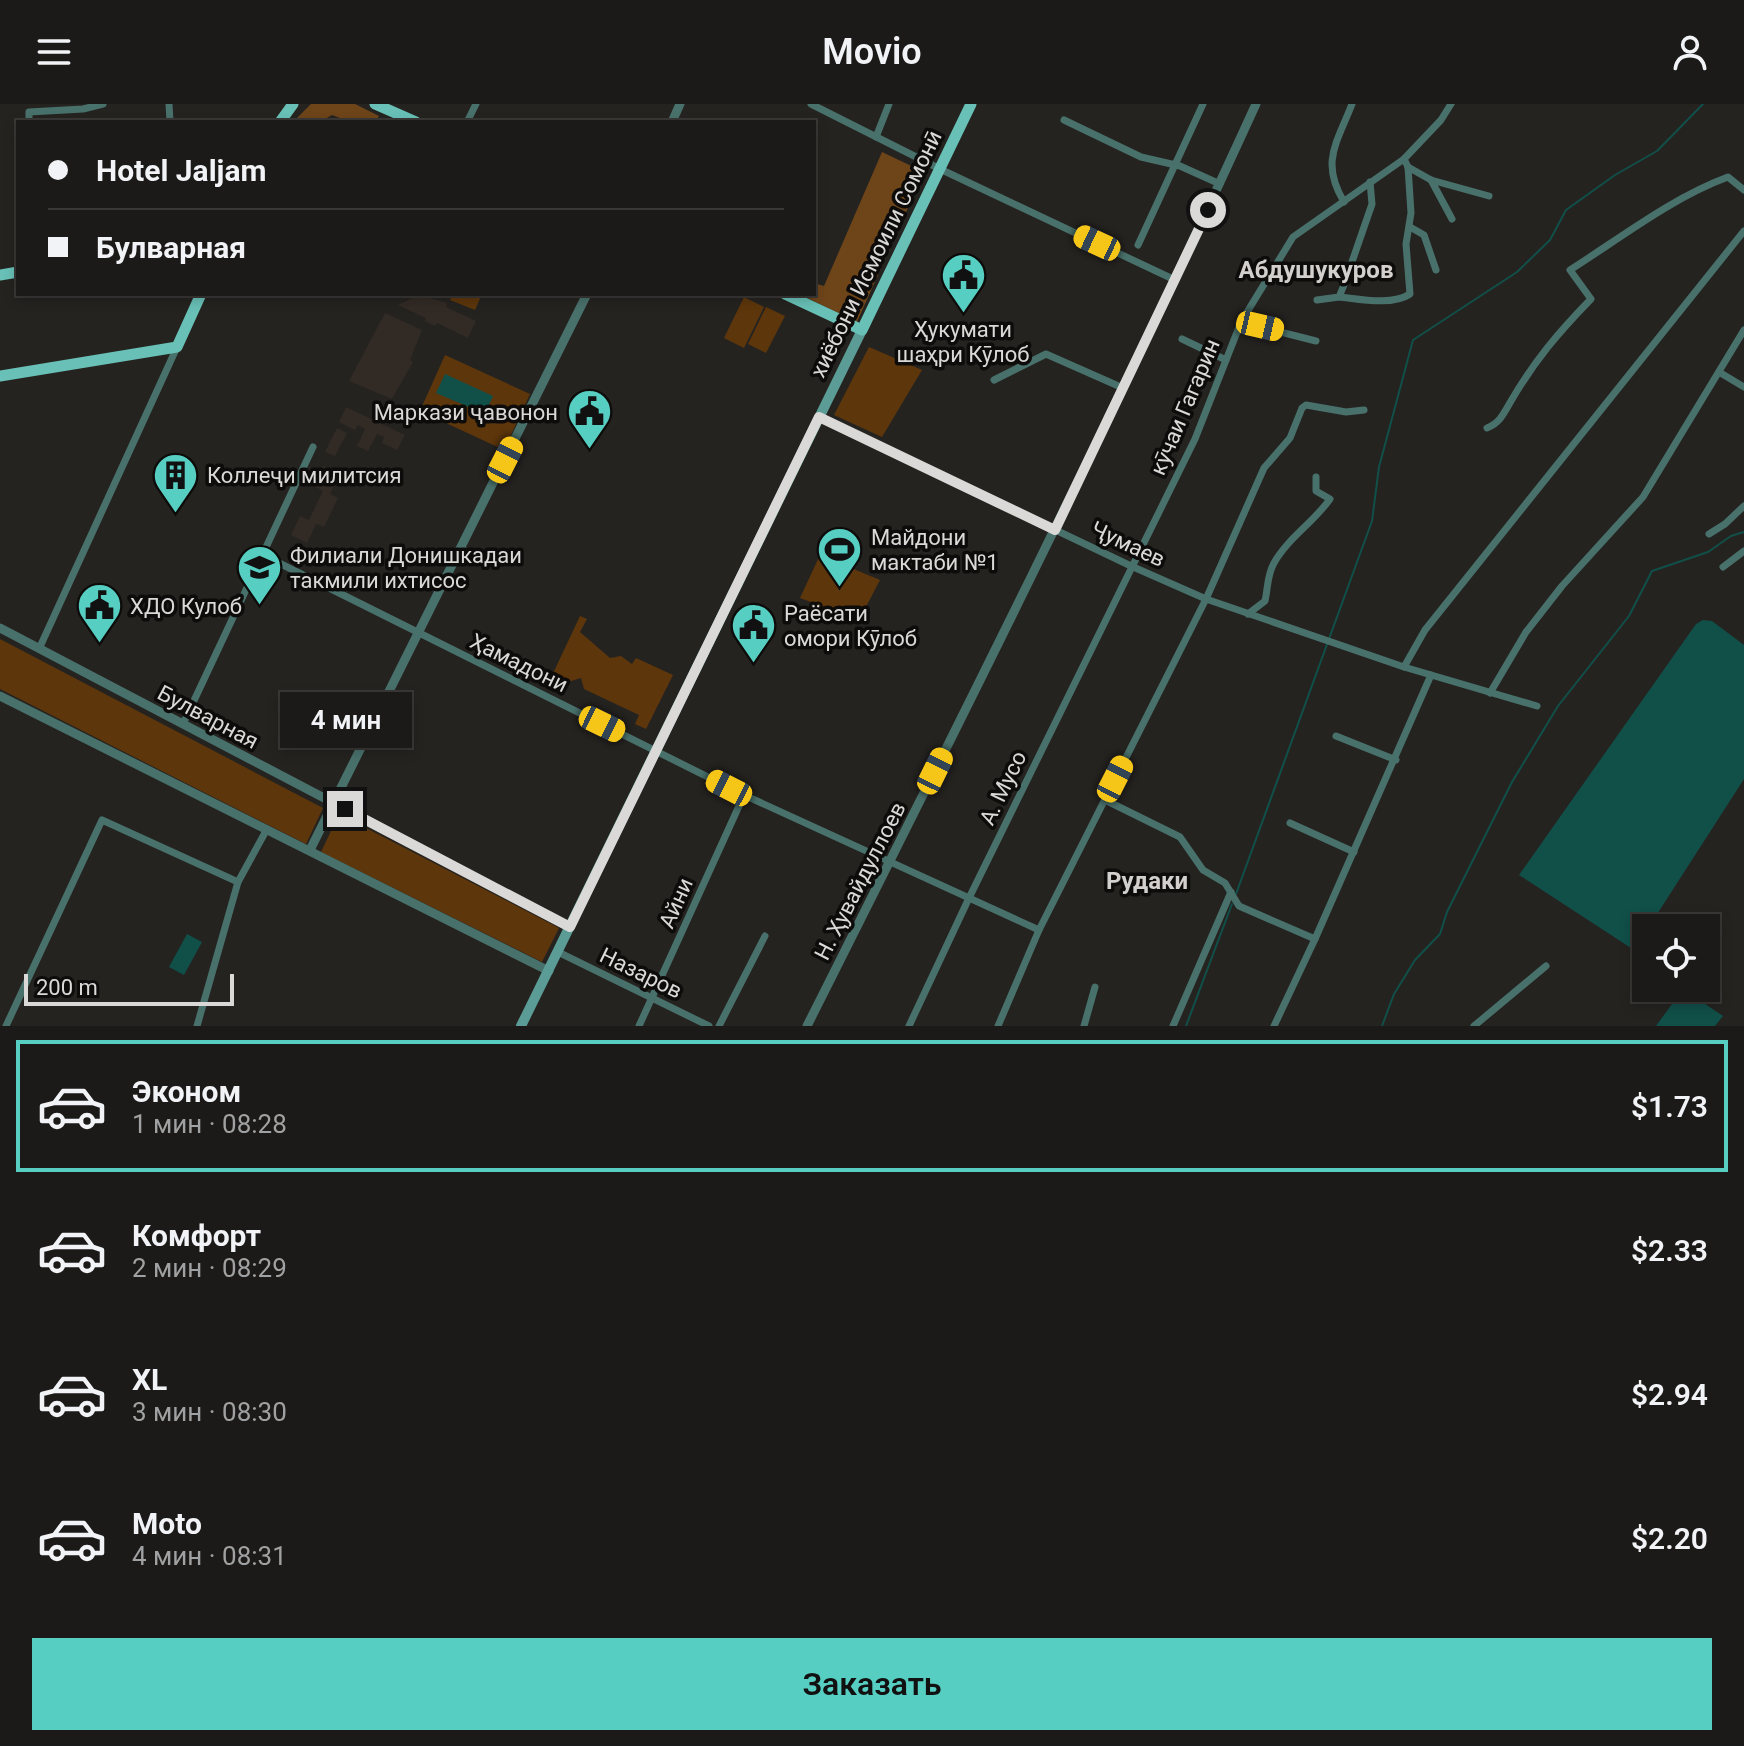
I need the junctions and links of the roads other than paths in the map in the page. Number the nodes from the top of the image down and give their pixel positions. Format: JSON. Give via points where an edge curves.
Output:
{"nodes":[{"id":1,"x":103,"y":104,"type":"edge"},
{"id":2,"x":377,"y":104,"type":"edge"},
{"id":3,"x":811,"y":104,"type":"edge"},
{"id":4,"x":889,"y":104,"type":"edge"},
{"id":5,"x":971,"y":104,"type":"edge"},
{"id":6,"x":1203,"y":104,"type":"edge"},
{"id":7,"x":1256,"y":104,"type":"edge"},
{"id":8,"x":1352,"y":104,"type":"edge"},
{"id":9,"x":1451,"y":104,"type":"edge"},
{"id":10,"x":28,"y":108,"type":"edge"},
{"id":11,"x":412,"y":120,"type":"edge"},
{"id":12,"x":1064,"y":120,"type":"dead end"},
{"id":13,"x":876,"y":137,"type":"junction"},
{"id":14,"x":1406,"y":163,"type":"junction"},
{"id":15,"x":1174,"y":165,"type":"junction"},
{"id":16,"x":940,"y":169,"type":"junction"},
{"id":17,"x":1431,"y":180,"type":"junction"},
{"id":18,"x":1370,"y":182,"type":"junction"},
{"id":19,"x":1220,"y":184,"type":"junction"},
{"id":20,"x":1744,"y":190,"type":"edge"},
{"id":21,"x":1489,"y":196,"type":"dead end"},
{"id":22,"x":1344,"y":202,"type":"junction"},
{"id":23,"x":1452,"y":219,"type":"dead end"},
{"id":24,"x":1410,"y":227,"type":"junction"},
{"id":25,"x":1744,"y":231,"type":"edge"},
{"id":26,"x":1138,"y":245,"type":"dead end"},
{"id":27,"x":1436,"y":270,"type":"dead end"},
{"id":28,"x":1175,"y":280,"type":"junction"},
{"id":29,"x":200,"y":296,"type":"edge"},
{"id":30,"x":586,"y":296,"type":"edge"},
{"id":31,"x":789,"y":296,"type":"edge"},
{"id":32,"x":1339,"y":297,"type":"junction"},
{"id":33,"x":1317,"y":300,"type":"dead end"},
{"id":34,"x":1241,"y":322,"type":"junction"},
{"id":35,"x":862,"y":330,"type":"junction"},
{"id":36,"x":1744,"y":330,"type":"edge"},
{"id":37,"x":1182,"y":339,"type":"dead end"},
{"id":38,"x":1316,"y":341,"type":"dead end"},
{"id":39,"x":177,"y":347,"type":"junction"},
{"id":40,"x":1226,"y":360,"type":"junction"},
{"id":41,"x":1719,"y":372,"type":"junction"},
{"id":42,"x":0,"y":376,"type":"edge"},
{"id":43,"x":994,"y":380,"type":"dead end"},
{"id":44,"x":1744,"y":387,"type":"edge"},
{"id":45,"x":1123,"y":388,"type":"junction"},
{"id":46,"x":1364,"y":410,"type":"dead end"},
{"id":47,"x":819,"y":417,"type":"junction"},
{"id":48,"x":1487,"y":428,"type":"dead end"},
{"id":49,"x":313,"y":447,"type":"dead end"},
{"id":50,"x":1316,"y":477,"type":"dead end"},
{"id":51,"x":1744,"y":506,"type":"edge"},
{"id":52,"x":1055,"y":530,"type":"junction"},
{"id":53,"x":1709,"y":534,"type":"dead end"},
{"id":54,"x":1744,"y":551,"type":"edge"},
{"id":55,"x":263,"y":555,"type":"junction"},
{"id":56,"x":1131,"y":566,"type":"junction"},
{"id":57,"x":1723,"y":567,"type":"dead end"},
{"id":58,"x":1206,"y":599,"type":"junction"},
{"id":59,"x":1248,"y":614,"type":"junction"},
{"id":60,"x":0,"y":628,"type":"edge"},
{"id":61,"x":419,"y":634,"type":"junction"},
{"id":62,"x":39,"y":649,"type":"junction"},
{"id":63,"x":1404,"y":667,"type":"junction"},
{"id":64,"x":1431,"y":675,"type":"junction"},
{"id":65,"x":1490,"y":693,"type":"junction"},
{"id":66,"x":0,"y":696,"type":"edge"},
{"id":67,"x":1537,"y":706,"type":"dead end"},
{"id":68,"x":183,"y":724,"type":"junction"},
{"id":69,"x":1336,"y":736,"type":"dead end"},
{"id":70,"x":654,"y":749,"type":"junction"},
{"id":71,"x":1396,"y":760,"type":"junction"},
{"id":72,"x":744,"y":795,"type":"junction"},
{"id":73,"x":1105,"y":800,"type":"junction"},
{"id":74,"x":334,"y":804,"type":"junction"},
{"id":75,"x":1290,"y":823,"type":"dead end"},
{"id":76,"x":267,"y":829,"type":"junction"},
{"id":77,"x":310,"y":850,"type":"junction"},
{"id":78,"x":1354,"y":852,"type":"junction"},
{"id":79,"x":889,"y":862,"type":"junction"},
{"id":80,"x":238,"y":882,"type":"junction"},
{"id":81,"x":1231,"y":892,"type":"junction"},
{"id":82,"x":969,"y":898,"type":"junction"},
{"id":83,"x":570,"y":927,"type":"junction"},
{"id":84,"x":1039,"y":930,"type":"junction"},
{"id":85,"x":765,"y":936,"type":"dead end"},
{"id":86,"x":1315,"y":939,"type":"junction"},
{"id":87,"x":558,"y":952,"type":"junction"},
{"id":88,"x":1546,"y":966,"type":"dead end"},
{"id":89,"x":549,"y":971,"type":"junction"},
{"id":90,"x":1095,"y":987,"type":"dead end"},
{"id":91,"x":652,"y":998,"type":"junction"},
{"id":92,"x":6,"y":1026,"type":"edge"},
{"id":93,"x":197,"y":1026,"type":"edge"},
{"id":94,"x":521,"y":1026,"type":"edge"},
{"id":95,"x":639,"y":1026,"type":"edge"},
{"id":96,"x":709,"y":1026,"type":"edge"},
{"id":97,"x":719,"y":1026,"type":"edge"},
{"id":98,"x":807,"y":1026,"type":"edge"},
{"id":99,"x":909,"y":1026,"type":"edge"},
{"id":100,"x":998,"y":1026,"type":"edge"},
{"id":101,"x":1084,"y":1026,"type":"edge"},
{"id":102,"x":1173,"y":1026,"type":"edge"},
{"id":103,"x":1274,"y":1026,"type":"edge"},
{"id":104,"x":1474,"y":1026,"type":"edge"}],
"edges":[{"from":1,"to":10,"type":"street"},
{"from":2,"to":11,"type":"main road"},
{"from":3,"to":13,"type":"street"},
{"from":4,"to":13,"type":"street"},
{"from":5,"to":16,"type":"main road","name":"хиёбони Исмоили Сомонӣ"},
{"from":6,"to":15,"type":"street"},
{"from":7,"to":19,"type":"street","name":"Н. Ҳувайдуллоев"},
{"from":8,"to":22,"type":"street","via":[[1332,156],[1332,183]]},
{"from":9,"to":14,"type":"street","name":"кӯчаи Гагарин"},
{"from":12,"to":15,"type":"street","via":[[1141,157]]},
{"from":13,"to":16,"type":"street"},
{"from":14,"to":17,"type":"street"},
{"from":14,"to":18,"type":"street","name":"кӯчаи Гагарин"},
{"from":14,"to":24,"type":"street"},
{"from":15,"to":19,"type":"street"},
{"from":15,"to":26,"type":"street"},
{"from":16,"to":28,"type":"street"},
{"from":16,"to":35,"type":"main road","name":"хиёбони Исмоили Сомонӣ"},
{"from":17,"to":21,"type":"street"},
{"from":17,"to":23,"type":"street"},
{"from":18,"to":22,"type":"street","name":"кӯчаи Гагарин"},
{"from":18,"to":32,"type":"street","via":[[1372,204]]},
{"from":19,"to":28,"type":"street","name":"Н. Ҳувайдуллоев"},
{"from":20,"to":48,"type":"street","via":[[1728,177],[1717,181],[1570,270],[1591,299],[1551,340],[1498,424]]},
{"from":22,"to":34,"type":"street","name":"кӯчаи Гагарин","via":[[1293,237]]},
{"from":24,"to":27,"type":"street","via":[[1424,235]]},
{"from":24,"to":32,"type":"street","via":[[1407,297]]},
{"from":25,"to":63,"type":"street","via":[[1425,630]]},
{"from":28,"to":45,"type":"street","name":"Н. Ҳувайдуллоев"},
{"from":29,"to":39,"type":"main road"},
{"from":30,"to":61,"type":"street"},
{"from":31,"to":35,"type":"main road"},
{"from":32,"to":33,"type":"street"},
{"from":34,"to":38,"type":"street"},
{"from":34,"to":40,"type":"street","name":"кӯчаи Гагарин"},
{"from":35,"to":47,"type":"main road","name":"хиёбони Исмоили Сомонӣ"},
{"from":36,"to":41,"type":"street"},
{"from":37,"to":40,"type":"street"},
{"from":39,"to":42,"type":"main road"},
{"from":39,"to":62,"type":"street"},
{"from":40,"to":56,"type":"street","name":"кӯчаи Гагарин","via":[[1195,439]]},
{"from":41,"to":44,"type":"street"},
{"from":41,"to":65,"type":"street","via":[[1643,497],[1526,632]]},
{"from":43,"to":45,"type":"street","via":[[1046,354]]},
{"from":45,"to":52,"type":"street","name":"Н. Ҳувайдуллоев"},
{"from":46,"to":58,"type":"street","via":[[1302,408],[1290,438],[1264,468]]},
{"from":47,"to":52,"type":"street","name":"Ҷумаев"},
{"from":47,"to":70,"type":"main road","name":"хиёбони Исмоили Сомонӣ"},
{"from":49,"to":55,"type":"street"},
{"from":50,"to":59,"type":"street","via":[[1316,491],[1330,499],[1274,562],[1265,601]]},
{"from":51,"to":53,"type":"street"},
{"from":52,"to":56,"type":"street","name":"Ҷумаев"},
{"from":52,"to":79,"type":"street","name":"Н. Ҳувайдуллоев"},
{"from":54,"to":57,"type":"street"},
{"from":55,"to":61,"type":"street","name":"Ҳамадони"},
{"from":55,"to":68,"type":"street"},
{"from":56,"to":58,"type":"street","name":"Ҷумаев"},
{"from":56,"to":82,"type":"street","name":"А. Мусо"},
{"from":58,"to":59,"type":"street","name":"Ҷумаев"},
{"from":58,"to":73,"type":"street"},
{"from":59,"to":63,"type":"street","name":"Ҷумаев"},
{"from":60,"to":62,"type":"street","name":"Булварная"},
{"from":61,"to":70,"type":"street","name":"Ҳамадони"},
{"from":61,"to":74,"type":"street"},
{"from":62,"to":68,"type":"street","name":"Булварная"},
{"from":63,"to":64,"type":"street","name":"Ҷумаев"},
{"from":64,"to":65,"type":"street","name":"Ҷумаев"},
{"from":64,"to":71,"type":"street"},
{"from":65,"to":67,"type":"street","name":"Ҷумаев"},
{"from":66,"to":76,"type":"street"},
{"from":68,"to":74,"type":"street","name":"Булварная"},
{"from":69,"to":71,"type":"street"},
{"from":70,"to":72,"type":"street","name":"Ҳамадони"},
{"from":70,"to":83,"type":"main road","name":"хиёбони Исмоили Сомонӣ"},
{"from":71,"to":78,"type":"street"},
{"from":72,"to":79,"type":"street","name":"Ҳамадони"},
{"from":72,"to":91,"type":"street","name":"Айни"},
{"from":73,"to":81,"type":"street","via":[[1180,837],[1203,870]]},
{"from":73,"to":84,"type":"street"},
{"from":74,"to":77,"type":"street"},
{"from":74,"to":83,"type":"street","name":"Булварная"},
{"from":75,"to":78,"type":"street"},
{"from":76,"to":77,"type":"street"},
{"from":76,"to":80,"type":"street"},
{"from":77,"to":89,"type":"street"},
{"from":78,"to":86,"type":"street"},
{"from":79,"to":82,"type":"street","name":"Ҳамадони"},
{"from":79,"to":98,"type":"street","name":"Н. Ҳувайдуллоев"},
{"from":80,"to":92,"type":"street","via":[[102,820]]},
{"from":80,"to":93,"type":"street"},
{"from":81,"to":86,"type":"street","via":[[1239,906]]},
{"from":81,"to":102,"type":"street"},
{"from":82,"to":84,"type":"street","name":"Ҳамадони"},
{"from":82,"to":99,"type":"street","name":"А. Мусо"},
{"from":83,"to":87,"type":"main road","name":"хиёбони Исмоили Сомонӣ"},
{"from":84,"to":100,"type":"street"},
{"from":85,"to":97,"type":"street"},
{"from":86,"to":103,"type":"street"},
{"from":87,"to":89,"type":"main road","name":"хиёбони Исмоили Сомонӣ"},
{"from":87,"to":91,"type":"street","name":"Назаров"},
{"from":88,"to":104,"type":"street"},
{"from":89,"to":94,"type":"main road","name":"хиёбони Исмоили Сомонӣ"},
{"from":90,"to":101,"type":"street"},
{"from":91,"to":95,"type":"street","name":"Айни"},
{"from":91,"to":96,"type":"street","name":"Назаров"}]}
